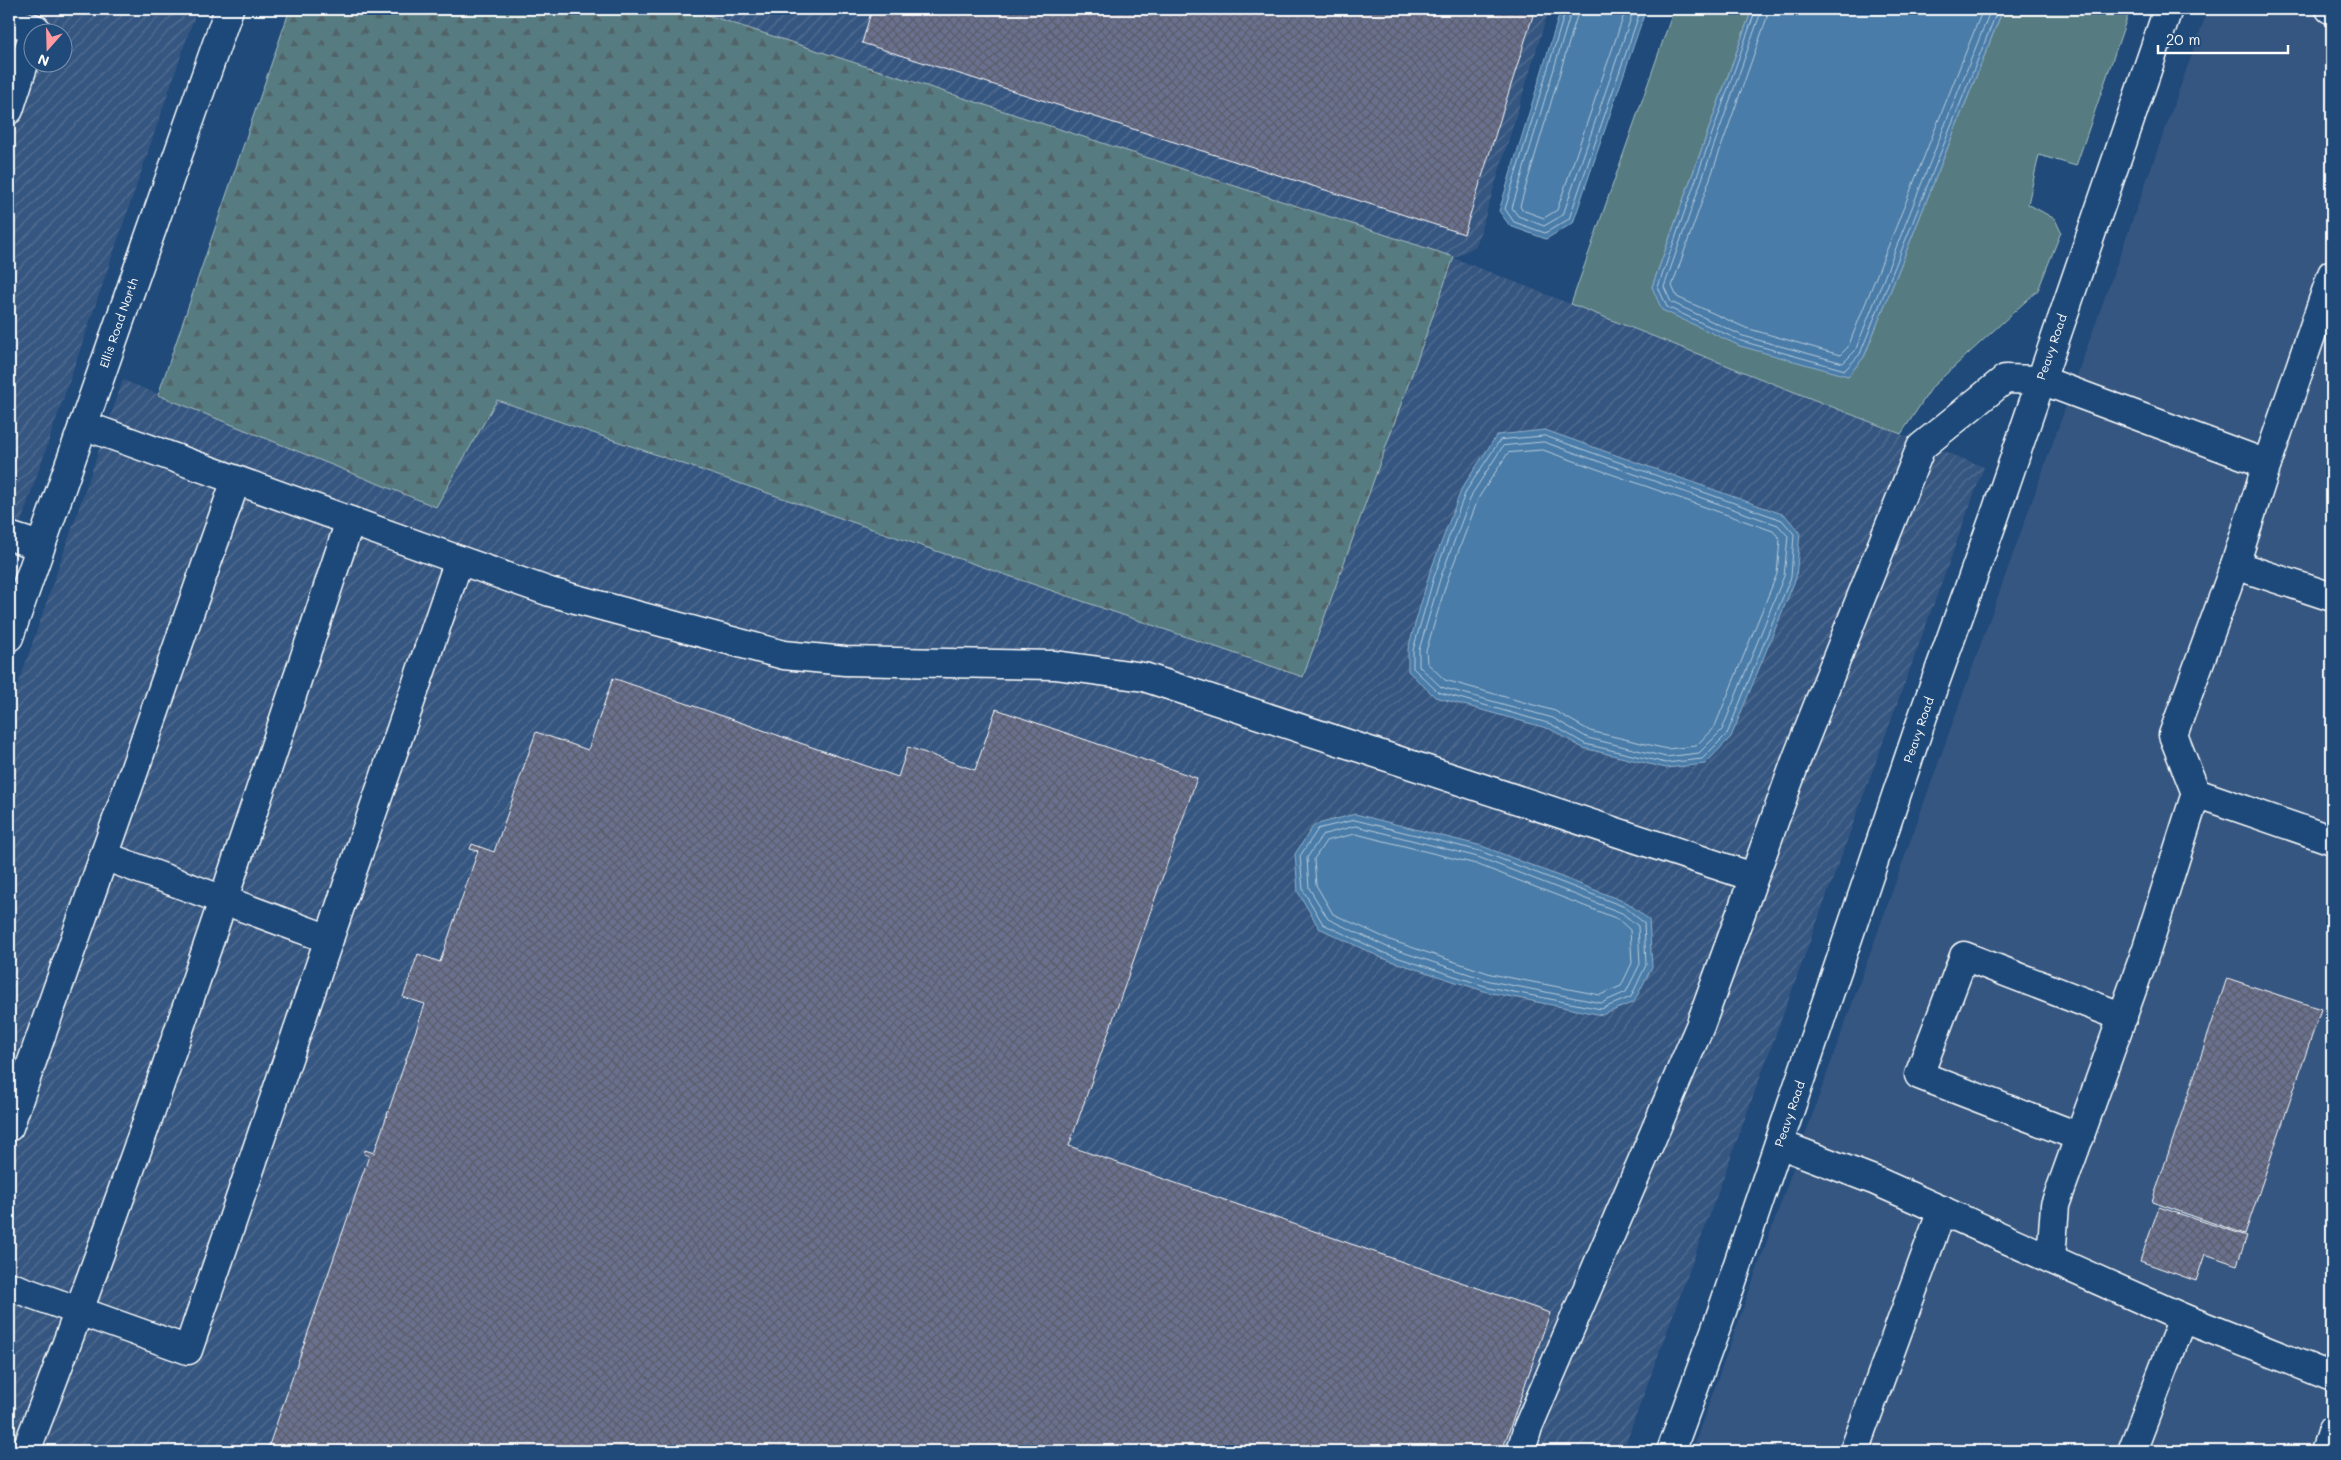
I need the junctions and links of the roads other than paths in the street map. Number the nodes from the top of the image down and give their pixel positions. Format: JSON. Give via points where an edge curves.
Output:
{"nodes":[{"id":1,"x":229,"y":9,"type":"edge"},
{"id":2,"x":2168,"y":9,"type":"edge"},
{"id":3,"x":9,"y":20,"type":"edge"},
{"id":4,"x":22,"y":23,"type":"edge"},
{"id":5,"x":22,"y":70,"type":"edge"},
{"id":6,"x":9,"y":110,"type":"edge"},
{"id":7,"x":2332,"y":274,"type":"edge"},
{"id":8,"x":2041,"y":380,"type":"junction"},
{"id":9,"x":84,"y":425,"type":"junction"},
{"id":10,"x":2267,"y":464,"type":"junction"},
{"id":11,"x":236,"y":480,"type":"junction"},
{"id":12,"x":350,"y":521,"type":"junction"},
{"id":13,"x":9,"y":536,"type":"edge"},
{"id":14,"x":40,"y":546,"type":"junction"},
{"id":15,"x":459,"y":560,"type":"junction"},
{"id":16,"x":2235,"y":565,"type":"junction"},
{"id":17,"x":2332,"y":597,"type":"edge"},
{"id":18,"x":9,"y":637,"type":"edge"},
{"id":19,"x":2196,"y":793,"type":"junction"},
{"id":20,"x":2332,"y":840,"type":"edge"},
{"id":21,"x":104,"y":856,"type":"junction"},
{"id":22,"x":1754,"y":877,"type":"junction"},
{"id":23,"x":224,"y":900,"type":"junction"},
{"id":24,"x":329,"y":939,"type":"junction"},
{"id":25,"x":2123,"y":1017,"type":"junction"},
{"id":26,"x":9,"y":1127,"type":"edge"},
{"id":27,"x":2080,"y":1136,"type":"junction"},
{"id":28,"x":1779,"y":1144,"type":"junction"},
{"id":29,"x":1942,"y":1210,"type":"junction"},
{"id":30,"x":2051,"y":1259,"type":"junction"},
{"id":31,"x":9,"y":1286,"type":"edge"},
{"id":32,"x":80,"y":1311,"type":"junction"},
{"id":33,"x":2184,"y":1318,"type":"junction"},
{"id":34,"x":2332,"y":1377,"type":"edge"},
{"id":35,"x":2332,"y":1430,"type":"edge"},
{"id":36,"x":26,"y":1451,"type":"edge"},
{"id":37,"x":1521,"y":1451,"type":"edge"},
{"id":38,"x":1670,"y":1451,"type":"edge"},
{"id":39,"x":1854,"y":1451,"type":"edge"},
{"id":40,"x":2132,"y":1451,"type":"edge"},
{"id":41,"x":2325,"y":1451,"type":"edge"}],
"edges":[{"from":1,"to":9,"type":"street","name":"Ellis Road North"},
{"from":2,"to":8,"type":"street","name":"Peavy Road"},
{"from":3,"to":4,"type":"street"},
{"from":5,"to":6,"type":"street"},
{"from":7,"to":10,"type":"street"},
{"from":8,"to":10,"type":"street"},
{"from":8,"to":22,"type":"street","via":[[2005,379],[1921,447],[1797,758]]},
{"from":8,"to":28,"type":"street","name":"Peavy Road"},
{"from":9,"to":11,"type":"street"},
{"from":9,"to":14,"type":"street","name":"Ellis Road North"},
{"from":10,"to":16,"type":"street"},
{"from":11,"to":12,"type":"street"},
{"from":11,"to":21,"type":"street"},
{"from":12,"to":15,"type":"street"},
{"from":12,"to":23,"type":"street"},
{"from":13,"to":14,"type":"street"},
{"from":14,"to":18,"type":"street","name":"Ellis Road North"},
{"from":15,"to":22,"type":"street","via":[[550,592],[784,656],[845,661],[1055,665],[1144,677]]},
{"from":15,"to":24,"type":"street"},
{"from":16,"to":17,"type":"street"},
{"from":16,"to":19,"type":"street","via":[[2173,735]]},
{"from":19,"to":20,"type":"street"},
{"from":19,"to":25,"type":"street"},
{"from":21,"to":23,"type":"street"},
{"from":21,"to":26,"type":"street"},
{"from":22,"to":37,"type":"street","via":[[1700,1026]]},
{"from":23,"to":24,"type":"street"},
{"from":23,"to":32,"type":"street"},
{"from":24,"to":32,"type":"street","via":[[188,1350]]},
{"from":25,"to":27,"type":"street"},
{"from":25,"to":27,"type":"street","via":[[1964,956],[1919,1074]]},
{"from":27,"to":30,"type":"street","via":[[2055,1206]]},
{"from":28,"to":29,"type":"street"},
{"from":28,"to":38,"type":"street","name":"Peavy Road"},
{"from":29,"to":30,"type":"street"},
{"from":29,"to":39,"type":"street"},
{"from":30,"to":33,"type":"street"},
{"from":31,"to":32,"type":"street"},
{"from":32,"to":36,"type":"street"},
{"from":33,"to":34,"type":"street"},
{"from":33,"to":40,"type":"street"},
{"from":35,"to":41,"type":"street"}]}
